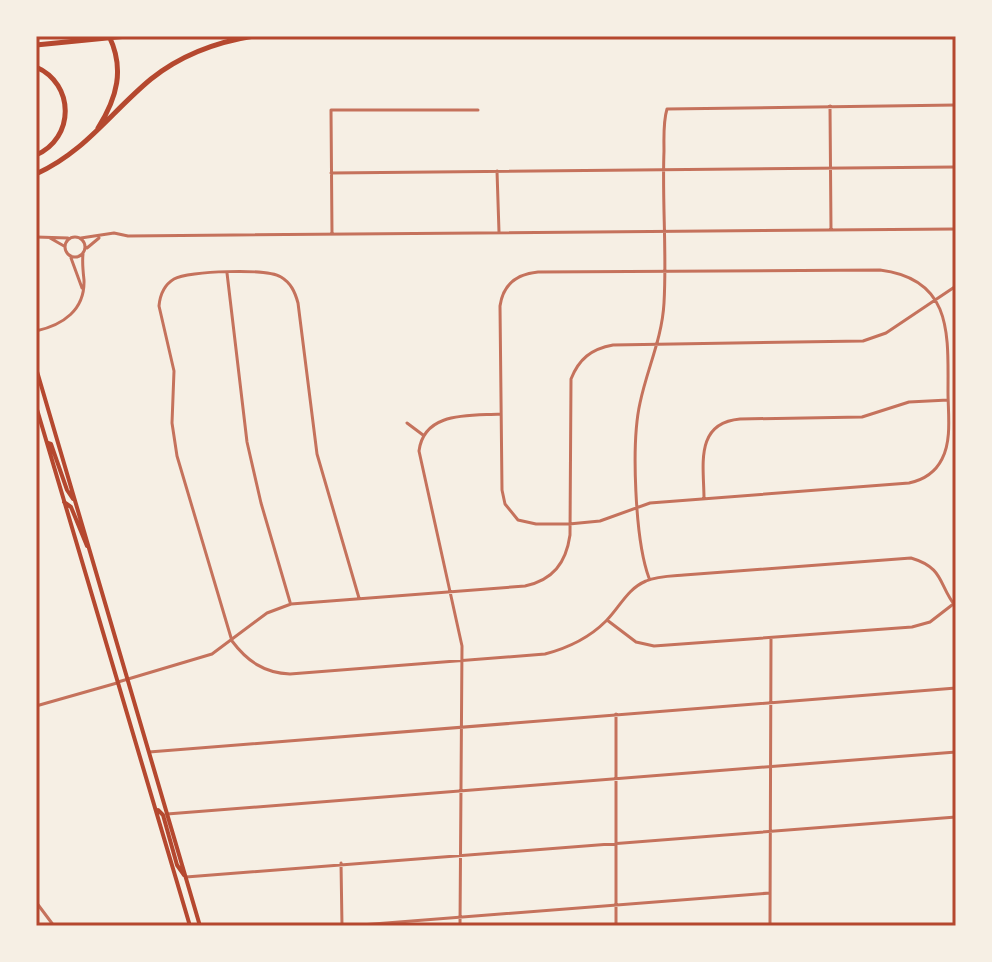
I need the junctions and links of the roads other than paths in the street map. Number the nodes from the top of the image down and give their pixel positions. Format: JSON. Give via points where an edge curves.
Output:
{"nodes":[{"id":1,"x":109,"y":36,"type":"edge"},
{"id":2,"x":126,"y":36,"type":"edge"},
{"id":3,"x":254,"y":36,"type":"edge"},
{"id":4,"x":36,"y":45,"type":"edge"},
{"id":5,"x":36,"y":67,"type":"edge"},
{"id":6,"x":956,"y":105,"type":"edge"},
{"id":7,"x":830,"y":106,"type":"junction"},
{"id":8,"x":478,"y":110,"type":"dead end"},
{"id":9,"x":93,"y":135,"type":"junction"},
{"id":10,"x":36,"y":155,"type":"edge"},
{"id":11,"x":956,"y":167,"type":"edge"},
{"id":12,"x":663,"y":169,"type":"junction"},
{"id":13,"x":830,"y":169,"type":"junction"},
{"id":14,"x":497,"y":171,"type":"junction"},
{"id":15,"x":37,"y":173,"type":"edge"},
{"id":16,"x":331,"y":173,"type":"junction"},
{"id":17,"x":956,"y":229,"type":"edge"},
{"id":18,"x":831,"y":230,"type":"junction"},
{"id":19,"x":664,"y":231,"type":"junction"},
{"id":20,"x":499,"y":233,"type":"junction"},
{"id":21,"x":332,"y":234,"type":"junction"},
{"id":22,"x":102,"y":235,"type":"junction"},
{"id":23,"x":36,"y":237,"type":"edge"},
{"id":24,"x":43,"y":237,"type":"junction"},
{"id":25,"x":70,"y":238,"type":"junction"},
{"id":26,"x":81,"y":238,"type":"junction"},
{"id":27,"x":65,"y":247,"type":"junction"},
{"id":28,"x":84,"y":252,"type":"junction"},
{"id":29,"x":69,"y":255,"type":"junction"},
{"id":30,"x":665,"y":271,"type":"junction"},
{"id":31,"x":227,"y":273,"type":"junction"},
{"id":32,"x":956,"y":286,"type":"edge"},
{"id":33,"x":83,"y":291,"type":"junction"},
{"id":34,"x":936,"y":300,"type":"junction"},
{"id":35,"x":36,"y":331,"type":"edge"},
{"id":36,"x":658,"y":344,"type":"junction"},
{"id":37,"x":36,"y":368,"type":"edge"},
{"id":38,"x":948,"y":400,"type":"junction"},
{"id":39,"x":36,"y":406,"type":"edge"},
{"id":40,"x":500,"y":414,"type":"junction"},
{"id":41,"x":407,"y":423,"type":"dead end"},
{"id":42,"x":423,"y":435,"type":"junction"},
{"id":43,"x":47,"y":442,"type":"junction"},
{"id":44,"x":704,"y":499,"type":"junction"},
{"id":45,"x":75,"y":501,"type":"junction"},
{"id":46,"x":64,"y":502,"type":"junction"},
{"id":47,"x":638,"y":506,"type":"junction"},
{"id":48,"x":569,"y":524,"type":"junction"},
{"id":49,"x":89,"y":548,"type":"junction"},
{"id":50,"x":649,"y":579,"type":"junction"},
{"id":51,"x":451,"y":592,"type":"junction"},
{"id":52,"x":359,"y":598,"type":"junction"},
{"id":53,"x":291,"y":604,"type":"junction"},
{"id":54,"x":954,"y":606,"type":"edge"},
{"id":55,"x":607,"y":620,"type":"junction"},
{"id":56,"x":771,"y":638,"type":"junction"},
{"id":57,"x":232,"y":641,"type":"junction"},
{"id":58,"x":463,"y":661,"type":"junction"},
{"id":59,"x":128,"y":680,"type":"junction"},
{"id":60,"x":118,"y":682,"type":"junction"},
{"id":61,"x":956,"y":688,"type":"edge"},
{"id":62,"x":771,"y":702,"type":"junction"},
{"id":63,"x":36,"y":706,"type":"edge"},
{"id":64,"x":616,"y":714,"type":"junction"},
{"id":65,"x":462,"y":726,"type":"junction"},
{"id":66,"x":149,"y":752,"type":"junction"},
{"id":67,"x":956,"y":752,"type":"edge"},
{"id":68,"x":771,"y":767,"type":"junction"},
{"id":69,"x":615,"y":779,"type":"junction"},
{"id":70,"x":461,"y":791,"type":"junction"},
{"id":71,"x":156,"y":808,"type":"junction"},
{"id":72,"x":167,"y":814,"type":"junction"},
{"id":73,"x":956,"y":817,"type":"edge"},
{"id":74,"x":771,"y":831,"type":"junction"},
{"id":75,"x":616,"y":842,"type":"junction"},
{"id":76,"x":461,"y":854,"type":"junction"},
{"id":77,"x":341,"y":863,"type":"junction"},
{"id":78,"x":186,"y":877,"type":"junction"},
{"id":79,"x":770,"y":893,"type":"junction"},
{"id":80,"x":36,"y":902,"type":"edge"},
{"id":81,"x":616,"y":906,"type":"junction"},
{"id":82,"x":460,"y":918,"type":"junction"},
{"id":83,"x":54,"y":926,"type":"edge"},
{"id":84,"x":190,"y":926,"type":"edge"},
{"id":85,"x":200,"y":926,"type":"edge"},
{"id":86,"x":342,"y":926,"type":"edge"},
{"id":87,"x":348,"y":926,"type":"edge"},
{"id":88,"x":460,"y":926,"type":"edge"},
{"id":89,"x":616,"y":926,"type":"edge"},
{"id":90,"x":770,"y":926,"type":"edge"}],
"edges":[{"from":1,"to":9,"type":"highway","via":[[119,78]]},
{"from":2,"to":4,"type":"highway"},
{"from":3,"to":9,"type":"highway","via":[[211,45],[166,69]]},
{"from":5,"to":10,"type":"highway","via":[[57,82],[66,108],[58,138]]},
{"from":6,"to":7,"type":"street"},
{"from":7,"to":12,"type":"street","via":[[667,109]]},
{"from":7,"to":13,"type":"street"},
{"from":8,"to":16,"type":"street","via":[[331,110]]},
{"from":9,"to":15,"type":"highway","via":[[74,153]]},
{"from":11,"to":13,"type":"street"},
{"from":12,"to":13,"type":"street"},
{"from":12,"to":14,"type":"street"},
{"from":12,"to":19,"type":"street"},
{"from":13,"to":18,"type":"street"},
{"from":14,"to":16,"type":"street"},
{"from":14,"to":20,"type":"street"},
{"from":16,"to":21,"type":"street"},
{"from":17,"to":18,"type":"street"},
{"from":18,"to":19,"type":"street"},
{"from":19,"to":20,"type":"street"},
{"from":19,"to":30,"type":"street"},
{"from":20,"to":21,"type":"street"},
{"from":21,"to":22,"type":"street"},
{"from":22,"to":26,"type":"street"},
{"from":22,"to":28,"type":"street"},
{"from":23,"to":24,"type":"street"},
{"from":24,"to":25,"type":"street"},
{"from":24,"to":27,"type":"street"},
{"from":25,"to":26,"type":"street"},
{"from":25,"to":27,"type":"street"},
{"from":26,"to":28,"type":"street"},
{"from":27,"to":29,"type":"street"},
{"from":28,"to":29,"type":"street"},
{"from":28,"to":33,"type":"street"},
{"from":29,"to":33,"type":"street"},
{"from":30,"to":34,"type":"street","via":[[880,270],[913,279]]},
{"from":30,"to":36,"type":"street"},
{"from":30,"to":40,"type":"street","via":[[538,272],[509,283],[500,306]]},
{"from":31,"to":52,"type":"street","via":[[270,273],[293,289],[317,454]]},
{"from":31,"to":53,"type":"street","via":[[249,454]]},
{"from":31,"to":57,"type":"street","via":[[187,274],[167,285],[159,313],[174,371],[174,444]]},
{"from":32,"to":34,"type":"street"},
{"from":33,"to":35,"type":"street","via":[[71,316]]},
{"from":34,"to":36,"type":"street","via":[[886,333],[863,341]]},
{"from":34,"to":38,"type":"street","via":[[948,336]]},
{"from":36,"to":47,"type":"street","via":[[638,412]]},
{"from":36,"to":48,"type":"street","via":[[600,348],[574,372],[569,388]]},
{"from":37,"to":45,"type":"main road"},
{"from":38,"to":44,"type":"street","via":[[946,450],[924,478]]},
{"from":38,"to":44,"type":"street","via":[[909,402],[862,417],[721,423],[705,443]]},
{"from":39,"to":43,"type":"main road"},
{"from":40,"to":42,"type":"street","via":[[442,420]]},
{"from":40,"to":48,"type":"street","via":[[502,490],[508,510],[524,522]]},
{"from":41,"to":42,"type":"street"},
{"from":42,"to":51,"type":"street","via":[[420,459]]},
{"from":43,"to":45,"type":"main road"},
{"from":43,"to":46,"type":"main road"},
{"from":44,"to":47,"type":"street"},
{"from":45,"to":49,"type":"main road"},
{"from":46,"to":49,"type":"main road"},
{"from":46,"to":60,"type":"main road"},
{"from":47,"to":48,"type":"street","via":[[600,521]]},
{"from":47,"to":50,"type":"street","via":[[640,547]]},
{"from":48,"to":51,"type":"street","via":[[564,559],[548,577],[525,586]]},
{"from":49,"to":59,"type":"main road"},
{"from":50,"to":54,"type":"street","via":[[907,558],[936,571]]},
{"from":50,"to":55,"type":"street","via":[[631,590]]},
{"from":51,"to":52,"type":"street"},
{"from":51,"to":58,"type":"street"},
{"from":52,"to":53,"type":"street"},
{"from":53,"to":57,"type":"street","via":[[267,613]]},
{"from":54,"to":56,"type":"street","via":[[912,627]]},
{"from":55,"to":56,"type":"street","via":[[644,645]]},
{"from":55,"to":58,"type":"street","via":[[582,640],[554,652]]},
{"from":56,"to":62,"type":"street"},
{"from":57,"to":58,"type":"street","via":[[256,665],[283,674]]},
{"from":57,"to":59,"type":"street","via":[[205,657]]},
{"from":58,"to":65,"type":"street"},
{"from":59,"to":60,"type":"street"},
{"from":59,"to":66,"type":"main road"},
{"from":60,"to":63,"type":"street"},
{"from":60,"to":71,"type":"main road"},
{"from":61,"to":62,"type":"street"},
{"from":62,"to":64,"type":"street"},
{"from":62,"to":68,"type":"street"},
{"from":64,"to":65,"type":"street"},
{"from":64,"to":69,"type":"street"},
{"from":65,"to":66,"type":"street"},
{"from":65,"to":70,"type":"street"},
{"from":66,"to":72,"type":"main road"},
{"from":67,"to":68,"type":"street"},
{"from":68,"to":69,"type":"street"},
{"from":68,"to":74,"type":"street"},
{"from":69,"to":70,"type":"street"},
{"from":69,"to":75,"type":"street"},
{"from":70,"to":72,"type":"street"},
{"from":70,"to":76,"type":"street"},
{"from":71,"to":78,"type":"main road"},
{"from":71,"to":84,"type":"main road"},
{"from":72,"to":78,"type":"main road"},
{"from":73,"to":74,"type":"street"},
{"from":74,"to":75,"type":"street"},
{"from":74,"to":79,"type":"street"},
{"from":75,"to":76,"type":"street"},
{"from":75,"to":81,"type":"street"},
{"from":76,"to":77,"type":"street"},
{"from":76,"to":82,"type":"street"},
{"from":77,"to":78,"type":"street"},
{"from":77,"to":86,"type":"street"},
{"from":78,"to":85,"type":"main road"},
{"from":79,"to":81,"type":"street"},
{"from":79,"to":90,"type":"street"},
{"from":80,"to":83,"type":"street"},
{"from":81,"to":82,"type":"street"},
{"from":81,"to":89,"type":"street"},
{"from":82,"to":87,"type":"street"},
{"from":82,"to":88,"type":"street"}]}
